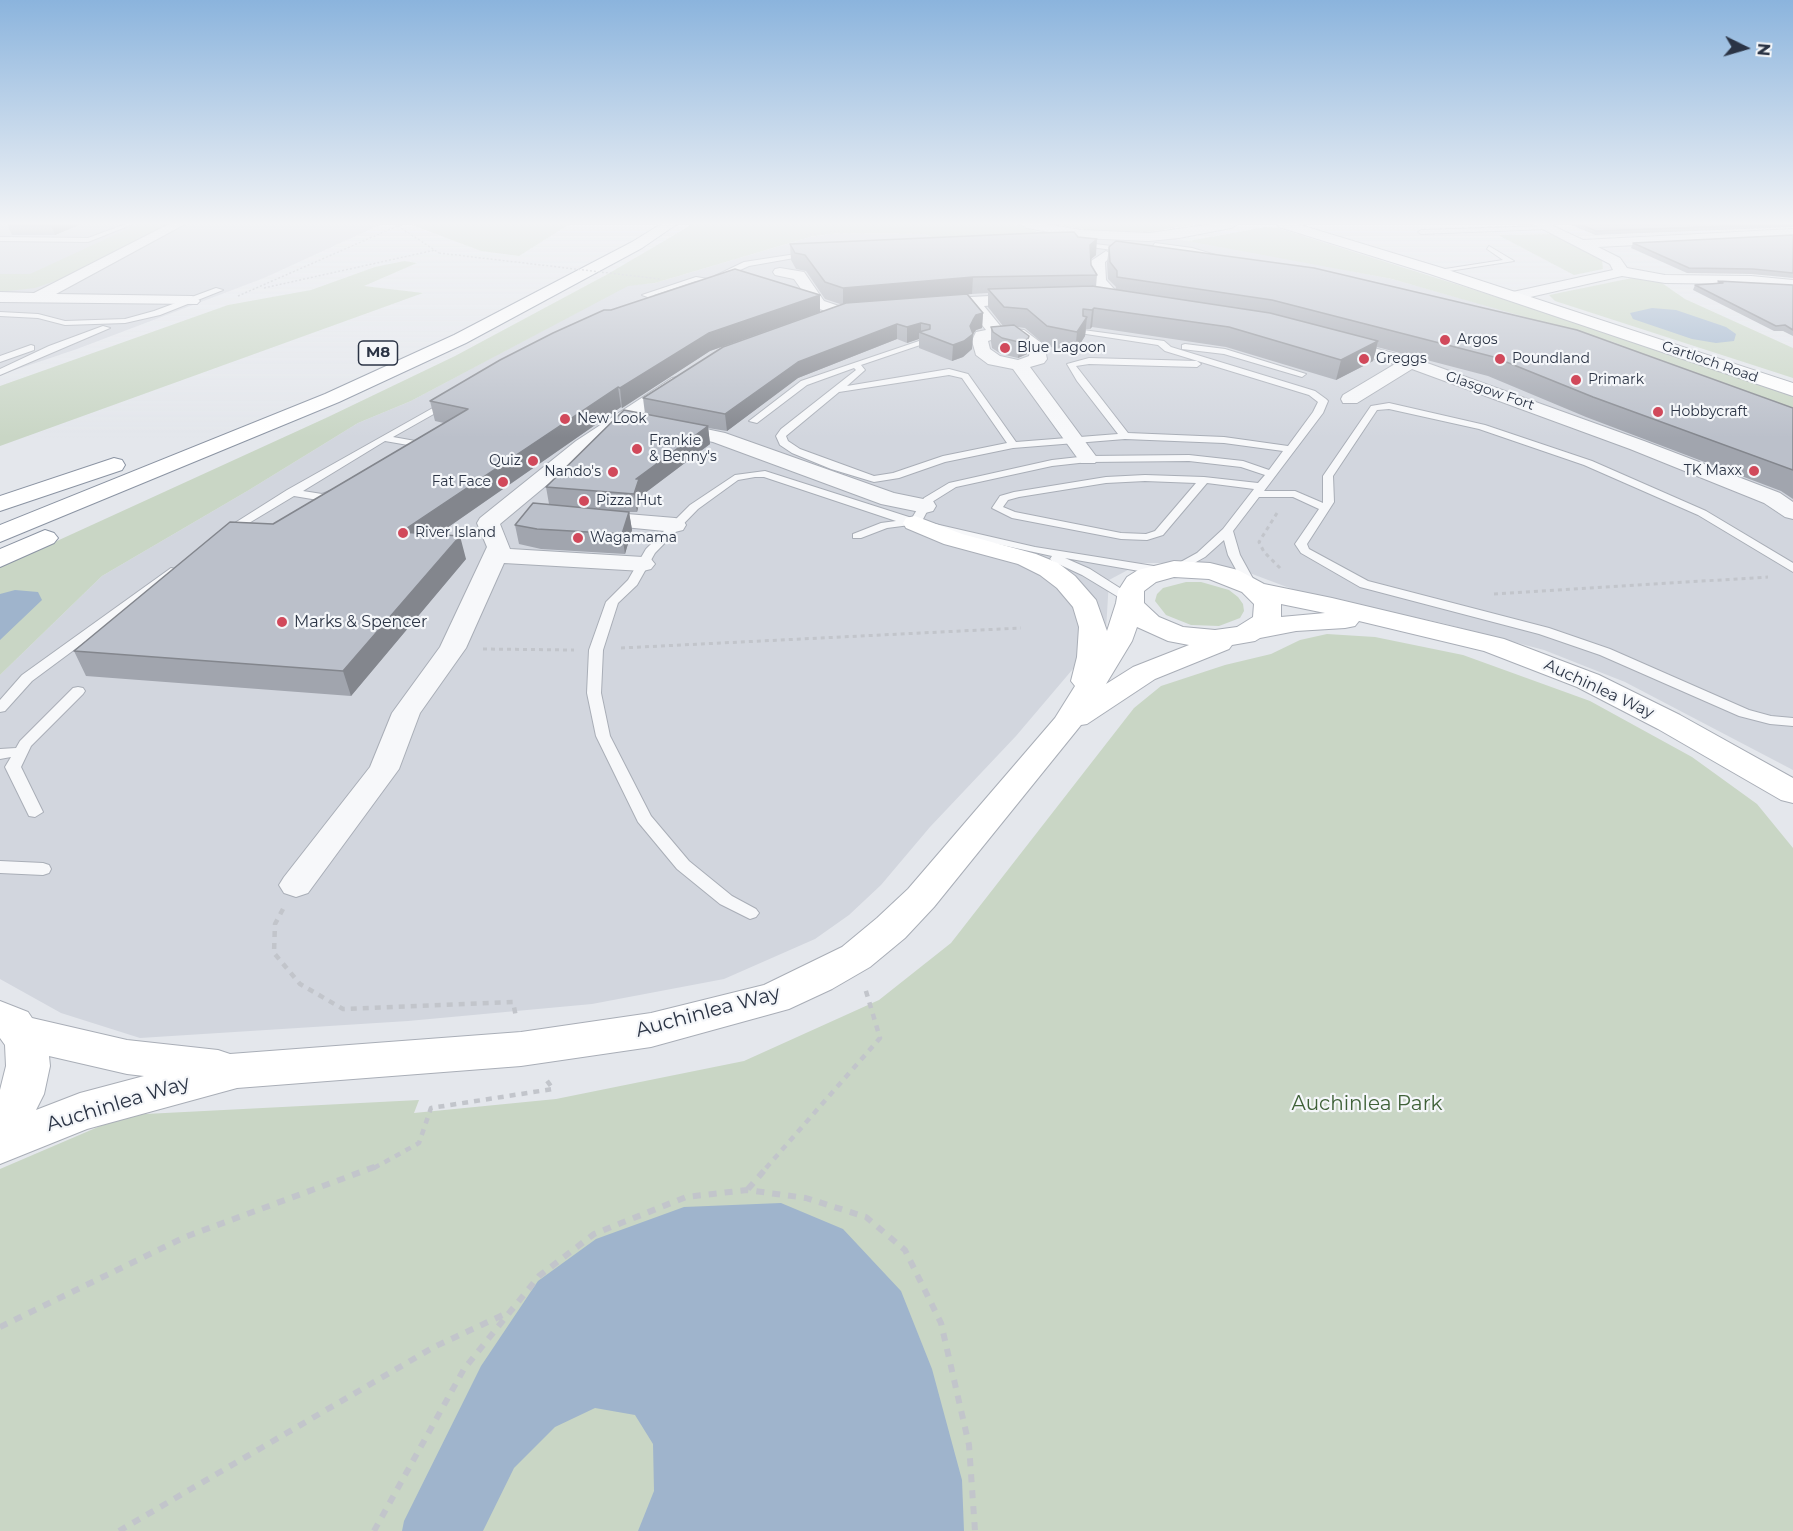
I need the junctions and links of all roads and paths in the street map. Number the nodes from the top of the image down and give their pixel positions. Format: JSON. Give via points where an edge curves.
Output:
{"nodes":[{"id":1,"x":41,"y":295,"type":"edge"},
{"id":2,"x":205,"y":295,"type":"edge"},
{"id":3,"x":217,"y":295,"type":"edge"},
{"id":4,"x":542,"y":295,"type":"edge"},
{"id":5,"x":647,"y":295,"type":"edge"},
{"id":6,"x":813,"y":295,"type":"edge"},
{"id":7,"x":1513,"y":296,"type":"edge"},
{"id":8,"x":0,"y":297,"type":"edge"},
{"id":9,"x":36,"y":298,"type":"junction"},
{"id":10,"x":198,"y":298,"type":"junction"},
{"id":11,"x":678,"y":298,"type":"edge"},
{"id":12,"x":1043,"y":298,"type":"edge"},
{"id":13,"x":972,"y":301,"type":"junction"},
{"id":14,"x":667,"y":302,"type":"junction"},
{"id":15,"x":913,"y":306,"type":"edge"},
{"id":16,"x":646,"y":309,"type":"edge"},
{"id":17,"x":0,"y":314,"type":"edge"},
{"id":18,"x":821,"y":320,"type":"edge"},
{"id":19,"x":125,"y":321,"type":"junction"},
{"id":20,"x":108,"y":322,"type":"junction"},
{"id":21,"x":1086,"y":332,"type":"edge"},
{"id":22,"x":997,"y":333,"type":"junction"},
{"id":23,"x":1322,"y":340,"type":"edge"},
{"id":24,"x":925,"y":342,"type":"edge"},
{"id":25,"x":1161,"y":343,"type":"junction"},
{"id":26,"x":0,"y":359,"type":"edge"},
{"id":27,"x":1410,"y":363,"type":"junction"},
{"id":28,"x":855,"y":364,"type":"junction"},
{"id":29,"x":1216,"y":364,"type":"junction"},
{"id":30,"x":1019,"y":365,"type":"junction"},
{"id":31,"x":0,"y":372,"type":"edge"},
{"id":32,"x":688,"y":375,"type":"edge"},
{"id":33,"x":1302,"y":375,"type":"edge"},
{"id":34,"x":836,"y":390,"type":"junction"},
{"id":35,"x":1793,"y":390,"type":"edge"},
{"id":36,"x":332,"y":398,"type":"junction"},
{"id":37,"x":457,"y":398,"type":"edge"},
{"id":38,"x":1350,"y":399,"type":"dead end"},
{"id":39,"x":622,"y":419,"type":"junction"},
{"id":40,"x":754,"y":421,"type":"dead end"},
{"id":41,"x":1125,"y":436,"type":"junction"},
{"id":42,"x":383,"y":438,"type":"junction"},
{"id":43,"x":1073,"y":438,"type":"junction"},
{"id":44,"x":1013,"y":445,"type":"junction"},
{"id":45,"x":1289,"y":449,"type":"junction"},
{"id":46,"x":136,"y":456,"type":"dead end"},
{"id":47,"x":396,"y":456,"type":"edge"},
{"id":48,"x":1088,"y":459,"type":"junction"},
{"id":49,"x":114,"y":465,"type":"junction"},
{"id":50,"x":1269,"y":473,"type":"junction"},
{"id":51,"x":1204,"y":480,"type":"junction"},
{"id":52,"x":345,"y":486,"type":"edge"},
{"id":53,"x":1259,"y":491,"type":"junction"},
{"id":54,"x":291,"y":492,"type":"junction"},
{"id":55,"x":1290,"y":493,"type":"junction"},
{"id":56,"x":0,"y":504,"type":"edge"},
{"id":57,"x":1325,"y":508,"type":"junction"},
{"id":58,"x":0,"y":510,"type":"edge"},
{"id":59,"x":1793,"y":512,"type":"edge"},
{"id":60,"x":539,"y":514,"type":"edge"},
{"id":61,"x":920,"y":515,"type":"junction"},
{"id":62,"x":573,"y":516,"type":"edge"},
{"id":63,"x":496,"y":517,"type":"junction"},
{"id":64,"x":238,"y":525,"type":"junction"},
{"id":65,"x":675,"y":525,"type":"junction"},
{"id":66,"x":259,"y":528,"type":"edge"},
{"id":67,"x":1227,"y":531,"type":"junction"},
{"id":68,"x":0,"y":534,"type":"edge"},
{"id":69,"x":857,"y":536,"type":"dead end"},
{"id":70,"x":217,"y":538,"type":"edge"},
{"id":71,"x":1035,"y":550,"type":"junction"},
{"id":72,"x":495,"y":555,"type":"junction"},
{"id":73,"x":0,"y":559,"type":"edge"},
{"id":74,"x":643,"y":564,"type":"junction"},
{"id":75,"x":179,"y":566,"type":"edge"},
{"id":76,"x":1793,"y":568,"type":"edge"},
{"id":77,"x":1168,"y":570,"type":"junction"},
{"id":78,"x":1286,"y":573,"type":"dead end"},
{"id":79,"x":1774,"y":576,"type":"dead end"},
{"id":80,"x":1255,"y":588,"type":"junction"},
{"id":81,"x":1130,"y":602,"type":"junction"},
{"id":82,"x":1478,"y":612,"type":"junction"},
{"id":83,"x":1392,"y":621,"type":"junction"},
{"id":84,"x":1022,"y":628,"type":"dead end"},
{"id":85,"x":1244,"y":634,"type":"junction"},
{"id":86,"x":453,"y":648,"type":"junction"},
{"id":87,"x":596,"y":650,"type":"junction"},
{"id":88,"x":78,"y":691,"type":"dead end"},
{"id":89,"x":0,"y":708,"type":"edge"},
{"id":90,"x":1075,"y":709,"type":"junction"},
{"id":91,"x":1793,"y":722,"type":"edge"},
{"id":92,"x":21,"y":752,"type":"junction"},
{"id":93,"x":0,"y":754,"type":"edge"},
{"id":94,"x":1793,"y":792,"type":"edge"},
{"id":95,"x":35,"y":812,"type":"dead end"},
{"id":96,"x":0,"y":867,"type":"edge"},
{"id":97,"x":43,"y":869,"type":"dead end"},
{"id":98,"x":296,"y":885,"type":"joint"},
{"id":99,"x":750,"y":913,"type":"dead end"},
{"id":100,"x":856,"y":957,"type":"junction"},
{"id":101,"x":10,"y":1025,"type":"edge"},
{"id":102,"x":521,"y":1049,"type":"junction"},
{"id":103,"x":237,"y":1070,"type":"junction"},
{"id":104,"x":0,"y":1125,"type":"edge"},
{"id":105,"x":0,"y":1144,"type":"edge"},
{"id":106,"x":747,"y":1190,"type":"junction"},
{"id":107,"x":508,"y":1313,"type":"junction"},
{"id":108,"x":0,"y":1327,"type":"edge"},
{"id":109,"x":119,"y":1531,"type":"edge"},
{"id":110,"x":375,"y":1531,"type":"edge"},
{"id":111,"x":975,"y":1531,"type":"edge"}],
"edges":[{"from":1,"to":9,"type":"street"},
{"from":2,"to":10,"type":"lane"},
{"from":3,"to":10,"type":"path"},
{"from":4,"to":36,"type":"main road","number":"M8"},
{"from":5,"to":14,"type":"lane"},
{"from":6,"to":18,"type":"street","via":[[819,304],[850,311]]},
{"from":7,"to":35,"type":"main road","name":"Gartloch Road"},
{"from":8,"to":9,"type":"street"},
{"from":9,"to":10,"type":"street"},
{"from":10,"to":19,"type":"lane"},
{"from":11,"to":14,"type":"lane"},
{"from":12,"to":13,"type":"street"},
{"from":13,"to":15,"type":"street"},
{"from":13,"to":22,"type":"street"},
{"from":14,"to":16,"type":"lane"},
{"from":17,"to":20,"type":"lane","via":[[38,316],[65,323]]},
{"from":19,"to":20,"type":"lane"},
{"from":19,"to":31,"type":"lane"},
{"from":20,"to":26,"type":"lane"},
{"from":21,"to":25,"type":"lane"},
{"from":22,"to":30,"type":"street","via":[[982,336],[982,351],[994,360]]},
{"from":22,"to":30,"type":"street","via":[[1018,333],[1038,349],[1038,359]]},
{"from":23,"to":27,"type":"street","name":"Glasgow Fort"},
{"from":24,"to":28,"type":"lane"},
{"from":25,"to":29,"type":"lane","via":[[1168,349]]},
{"from":25,"to":33,"type":"lane","via":[[1225,352]]},
{"from":27,"to":38,"type":"street"},
{"from":27,"to":59,"type":"street","name":"Glasgow Fort","via":[[1647,449],[1772,498]]},
{"from":28,"to":34,"type":"lane","via":[[861,370]]},
{"from":28,"to":40,"type":"lane","via":[[804,383]]},
{"from":29,"to":41,"type":"lane","via":[[1071,364]]},
{"from":29,"to":45,"type":"lane","via":[[1312,393],[1323,401]]},
{"from":30,"to":43,"type":"street"},
{"from":32,"to":39,"type":"street"},
{"from":34,"to":44,"type":"lane","via":[[934,373],[961,374],[975,388]]},
{"from":34,"to":44,"type":"lane","via":[[781,436],[796,451],[864,477],[885,478],[943,459]]},
{"from":36,"to":68,"type":"main road","number":"M8"},
{"from":36,"to":73,"type":"main road","via":[[264,436]]},
{"from":37,"to":42,"type":"lane"},
{"from":39,"to":61,"type":"street","via":[[718,437],[889,499]]},
{"from":39,"to":63,"type":"street","via":[[582,445]]},
{"from":41,"to":43,"type":"lane"},
{"from":41,"to":45,"type":"lane","via":[[1224,440]]},
{"from":42,"to":47,"type":"lane","via":[[417,444]]},
{"from":42,"to":54,"type":"lane"},
{"from":43,"to":44,"type":"lane"},
{"from":43,"to":48,"type":"street"},
{"from":45,"to":50,"type":"lane"},
{"from":46,"to":49,"type":"main road"},
{"from":48,"to":50,"type":"lane","via":[[1189,458],[1243,464]]},
{"from":48,"to":61,"type":"lane","via":[[1019,469],[953,485],[934,495]]},
{"from":49,"to":56,"type":"main road"},
{"from":49,"to":58,"type":"main road"},
{"from":50,"to":53,"type":"lane"},
{"from":51,"to":51,"type":"lane","via":[[1145,478],[1075,483],[1004,498],[997,508],[1012,515],[1121,536],[1147,537],[1159,533]]},
{"from":51,"to":53,"type":"lane"},
{"from":52,"to":54,"type":"lane","via":[[324,498]]},
{"from":53,"to":55,"type":"lane"},
{"from":53,"to":67,"type":"lane"},
{"from":54,"to":64,"type":"lane"},
{"from":55,"to":57,"type":"lane"},
{"from":55,"to":78,"type":"path","via":[[1258,542]]},
{"from":57,"to":76,"type":"lane","via":[[1330,493],[1328,476],[1365,420],[1376,407],[1393,406],[1482,427],[1588,463],[1702,513]]},
{"from":57,"to":82,"type":"lane","via":[[1301,542],[1305,552],[1364,584]]},
{"from":60,"to":63,"type":"street"},
{"from":61,"to":65,"type":"lane","via":[[836,499],[775,476],[754,474],[735,478]]},
{"from":61,"to":69,"type":"lane"},
{"from":61,"to":71,"type":"lane"},
{"from":61,"to":90,"type":"main road","via":[[953,539],[1049,569],[1086,606],[1093,627],[1092,657]]},
{"from":62,"to":65,"type":"street"},
{"from":63,"to":72,"type":"street","via":[[499,547]]},
{"from":64,"to":66,"type":"lane"},
{"from":64,"to":70,"type":"lane"},
{"from":65,"to":74,"type":"lane"},
{"from":67,"to":77,"type":"lane","via":[[1201,555]]},
{"from":67,"to":80,"type":"lane","via":[[1234,555]]},
{"from":71,"to":77,"type":"lane"},
{"from":71,"to":81,"type":"lane","via":[[1086,573]]},
{"from":72,"to":74,"type":"street"},
{"from":72,"to":86,"type":"street"},
{"from":74,"to":87,"type":"lane","via":[[633,582],[612,602]]},
{"from":75,"to":89,"type":"lane","via":[[27,678]]},
{"from":77,"to":80,"type":"main road","name":"Auchinlea Way","via":[[1210,571]]},
{"from":77,"to":81,"type":"main road","name":"Auchinlea Way","via":[[1136,583]]},
{"from":79,"to":82,"type":"path","via":[[1485,595]]},
{"from":80,"to":83,"type":"main road","name":"Auchinlea Way"},
{"from":80,"to":85,"type":"main road","via":[[1269,609],[1266,621]]},
{"from":81,"to":85,"type":"main road","via":[[1137,614],[1165,631],[1191,638]]},
{"from":81,"to":90,"type":"main road","name":"Auchinlea Way","via":[[1118,641]]},
{"from":82,"to":91,"type":"lane","via":[[1590,647],[1744,713]]},
{"from":83,"to":85,"type":"main road","name":"Auchinlea Way","via":[[1325,620]]},
{"from":83,"to":94,"type":"main road","name":"Auchinlea Way","via":[[1494,645],[1588,681]]},
{"from":84,"to":87,"type":"path"},
{"from":85,"to":90,"type":"main road","name":"Auchinlea Way","via":[[1144,673]]},
{"from":86,"to":87,"type":"path"},
{"from":86,"to":98,"type":"street","via":[[406,713],[384,770]]},
{"from":87,"to":99,"type":"lane","via":[[594,693],[603,736],[644,818],[683,865],[726,900]]},
{"from":88,"to":92,"type":"lane"},
{"from":90,"to":100,"type":"main road","name":"Auchinlea Way","via":[[921,898]]},
{"from":92,"to":93,"type":"lane"},
{"from":92,"to":95,"type":"lane","via":[[14,767]]},
{"from":96,"to":97,"type":"lane"},
{"from":98,"to":102,"type":"path","via":[[274,924],[274,953],[300,984],[343,1009],[513,1002]]},
{"from":100,"to":102,"type":"main road","name":"Auchinlea Way","via":[[774,998],[716,1014],[651,1030]]},
{"from":100,"to":106,"type":"path","via":[[880,1038]]},
{"from":101,"to":103,"type":"main road","name":"Auchinlea Way","via":[[127,1057]]},
{"from":101,"to":104,"type":"main road","via":[[26,1042],[28,1066],[22,1094]]},
{"from":102,"to":103,"type":"main road","name":"Auchinlea Way"},
{"from":102,"to":108,"type":"path","via":[[553,1089],[431,1107],[419,1143],[372,1169],[185,1237]]},
{"from":103,"to":105,"type":"main road","name":"Auchinlea Way","via":[[80,1112]]},
{"from":106,"to":107,"type":"path","via":[[686,1197],[594,1234],[539,1276]]},
{"from":106,"to":111,"type":"path","via":[[806,1198],[866,1217],[905,1250],[941,1323],[969,1444]]},
{"from":107,"to":109,"type":"path","via":[[434,1347]]},
{"from":107,"to":110,"type":"path","via":[[464,1369]]}]}
